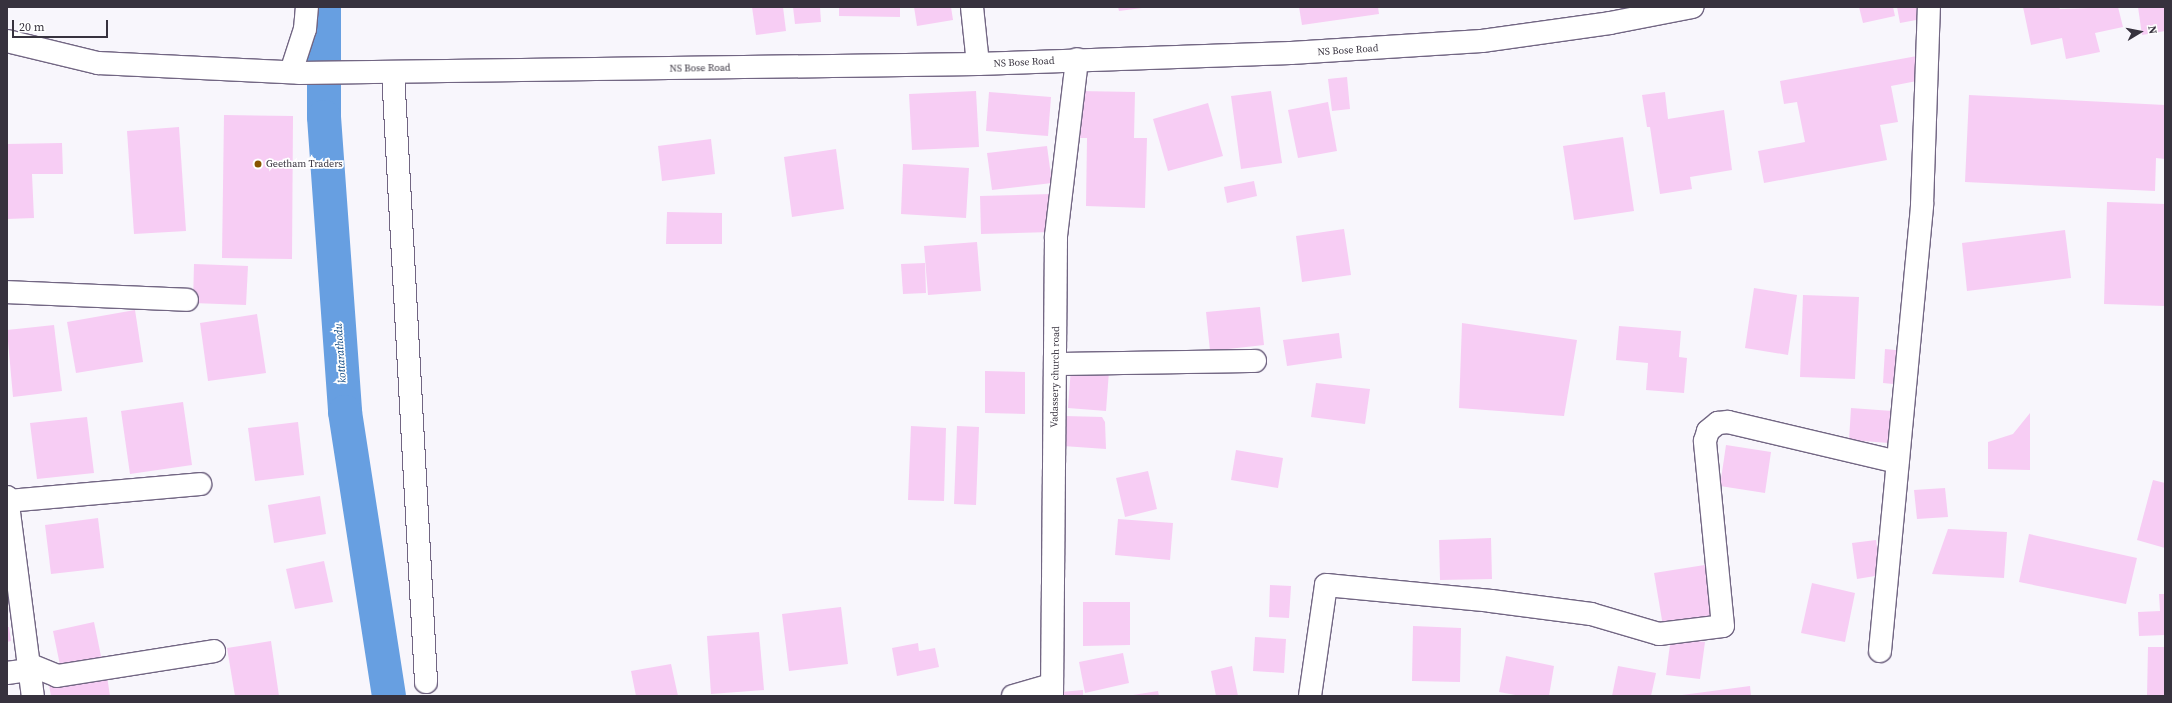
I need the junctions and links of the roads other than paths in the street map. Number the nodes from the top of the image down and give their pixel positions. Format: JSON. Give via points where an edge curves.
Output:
{"nodes":[{"id":1,"x":307,"y":7,"type":"edge"},
{"id":2,"x":972,"y":7,"type":"edge"},
{"id":3,"x":1692,"y":7,"type":"edge"},
{"id":4,"x":1929,"y":7,"type":"edge"},
{"id":5,"x":7,"y":41,"type":"edge"},
{"id":6,"x":1077,"y":60,"type":"junction"},
{"id":7,"x":978,"y":64,"type":"junction"},
{"id":8,"x":295,"y":72,"type":"junction"},
{"id":9,"x":393,"y":72,"type":"junction"},
{"id":10,"x":7,"y":292,"type":"edge"},
{"id":11,"x":187,"y":300,"type":"dead end"},
{"id":12,"x":1255,"y":361,"type":"dead end"},
{"id":13,"x":1056,"y":364,"type":"junction"},
{"id":14,"x":1897,"y":462,"type":"junction"},
{"id":15,"x":200,"y":484,"type":"dead end"},
{"id":16,"x":7,"y":500,"type":"edge"},
{"id":17,"x":214,"y":651,"type":"dead end"},
{"id":18,"x":1880,"y":651,"type":"dead end"},
{"id":19,"x":28,"y":667,"type":"junction"},
{"id":20,"x":7,"y":673,"type":"edge"},
{"id":21,"x":426,"y":682,"type":"dead end"},
{"id":22,"x":1052,"y":691,"type":"edge"},
{"id":23,"x":33,"y":696,"type":"edge"},
{"id":24,"x":1013,"y":696,"type":"edge"},
{"id":25,"x":1310,"y":696,"type":"edge"}],
"edges":[{"from":1,"to":8,"type":"street","via":[[305,29]]},
{"from":2,"to":7,"type":"street"},
{"from":3,"to":6,"type":"street","name":"NS Bose Road","via":[[1610,23],[1482,41],[1291,53]]},
{"from":4,"to":14,"type":"street","via":[[1922,205]]},
{"from":5,"to":8,"type":"street","name":"NS Bose Road","via":[[98,63]]},
{"from":6,"to":7,"type":"street","name":"NS Bose Road"},
{"from":6,"to":13,"type":"street","name":"Vadassery church road","via":[[1056,236]]},
{"from":7,"to":9,"type":"street","name":"NS Bose Road"},
{"from":8,"to":9,"type":"street","name":"NS Bose Road"},
{"from":9,"to":21,"type":"street"},
{"from":10,"to":11,"type":"street"},
{"from":12,"to":13,"type":"street"},
{"from":13,"to":22,"type":"street","name":"Vadassery church road"},
{"from":14,"to":18,"type":"street"},
{"from":14,"to":25,"type":"street","via":[[1728,422],[1718,423],[1708,431],[1705,441],[1723,626],[1659,634],[1591,614],[1491,601],[1326,585]]},
{"from":15,"to":16,"type":"street"},
{"from":16,"to":19,"type":"street"},
{"from":17,"to":19,"type":"street","via":[[57,676]]},
{"from":19,"to":20,"type":"street"},
{"from":19,"to":23,"type":"street"},
{"from":22,"to":24,"type":"street"}]}
